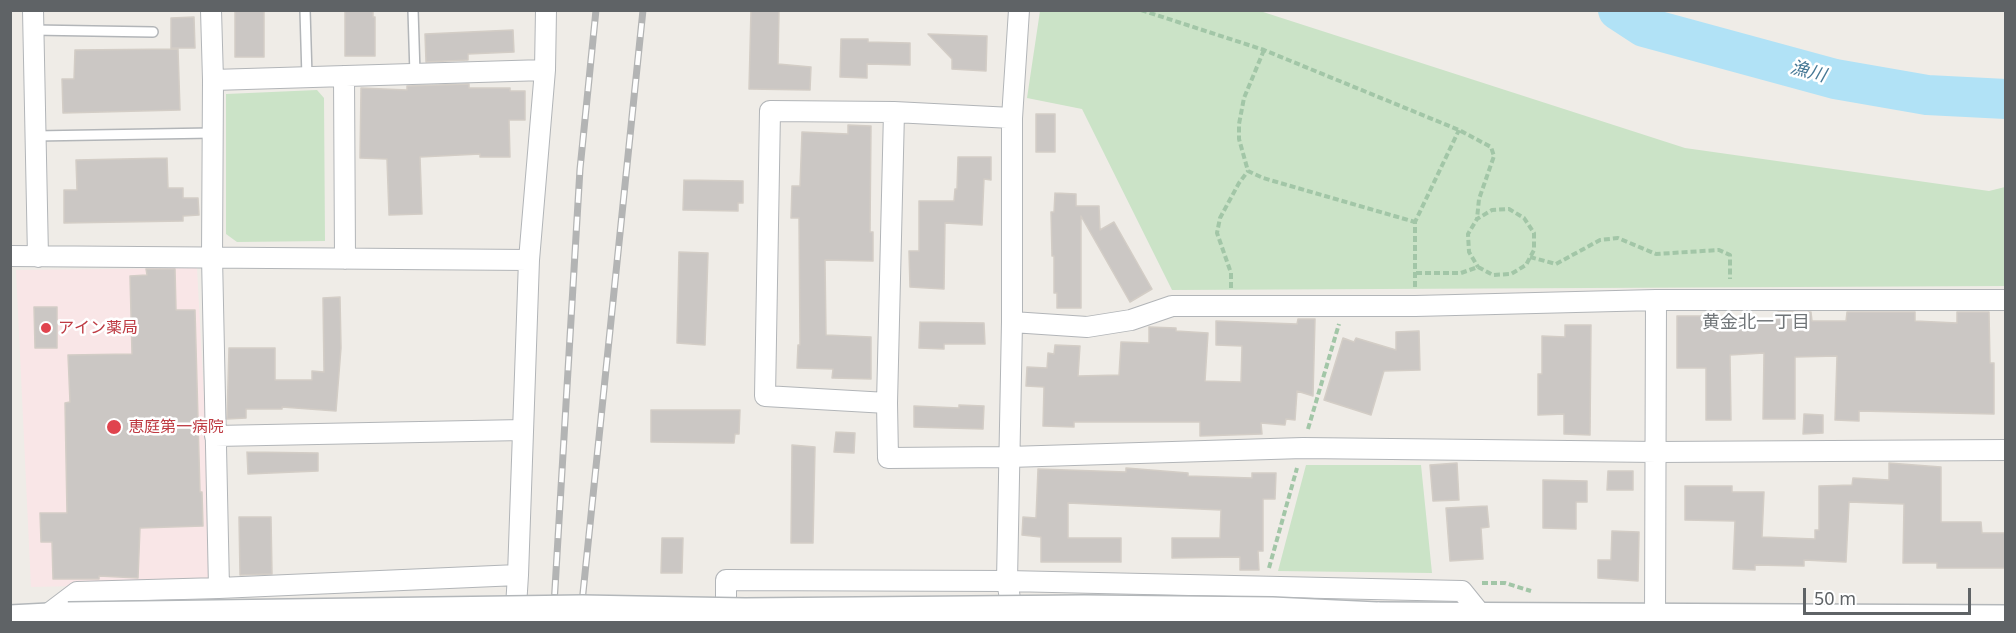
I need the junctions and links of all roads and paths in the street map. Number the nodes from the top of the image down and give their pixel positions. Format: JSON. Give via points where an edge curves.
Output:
{"nodes":[{"id":1,"x":211,"y":10,"type":"edge"},
{"id":2,"x":305,"y":10,"type":"edge"},
{"id":3,"x":413,"y":10,"type":"edge"},
{"id":4,"x":546,"y":10,"type":"edge"},
{"id":5,"x":1019,"y":10,"type":"edge"},
{"id":6,"x":1141,"y":10,"type":"edge"},
{"id":7,"x":33,"y":20,"type":"edge"},
{"id":8,"x":153,"y":32,"type":"dead end"},
{"id":9,"x":1264,"y":50,"type":"junction"},
{"id":10,"x":545,"y":70,"type":"junction"},
{"id":11,"x":415,"y":74,"type":"junction"},
{"id":12,"x":344,"y":76,"type":"junction"},
{"id":13,"x":307,"y":77,"type":"junction"},
{"id":14,"x":213,"y":80,"type":"junction"},
{"id":15,"x":894,"y":112,"type":"junction"},
{"id":16,"x":1012,"y":118,"type":"junction"},
{"id":17,"x":1459,"y":130,"type":"junction"},
{"id":18,"x":212,"y":133,"type":"junction"},
{"id":19,"x":35,"y":136,"type":"junction"},
{"id":20,"x":1248,"y":171,"type":"junction"},
{"id":21,"x":1477,"y":219,"type":"junction"},
{"id":22,"x":1415,"y":222,"type":"junction"},
{"id":23,"x":10,"y":256,"type":"edge"},
{"id":24,"x":38,"y":256,"type":"junction"},
{"id":25,"x":212,"y":257,"type":"junction"},
{"id":26,"x":1530,"y":257,"type":"junction"},
{"id":27,"x":345,"y":259,"type":"junction"},
{"id":28,"x":528,"y":260,"type":"junction"},
{"id":29,"x":1478,"y":267,"type":"junction"},
{"id":30,"x":1416,"y":273,"type":"junction"},
{"id":31,"x":1656,"y":300,"type":"junction"},
{"id":32,"x":2006,"y":300,"type":"edge"},
{"id":33,"x":1729,"y":301,"type":"junction"},
{"id":34,"x":1231,"y":306,"type":"junction"},
{"id":35,"x":1344,"y":306,"type":"junction"},
{"id":36,"x":1415,"y":306,"type":"junction"},
{"id":37,"x":1012,"y":322,"type":"junction"},
{"id":38,"x":887,"y":403,"type":"junction"},
{"id":39,"x":523,"y":430,"type":"junction"},
{"id":40,"x":214,"y":436,"type":"junction"},
{"id":41,"x":1303,"y":448,"type":"junction"},
{"id":42,"x":2006,"y":450,"type":"edge"},
{"id":43,"x":1657,"y":452,"type":"junction"},
{"id":44,"x":1009,"y":458,"type":"junction"},
{"id":45,"x":518,"y":575,"type":"junction"},
{"id":46,"x":1267,"y":579,"type":"dead end"},
{"id":47,"x":1007,"y":581,"type":"junction"},
{"id":48,"x":1481,"y":583,"type":"dead end"},
{"id":49,"x":219,"y":588,"type":"junction"},
{"id":50,"x":1539,"y":593,"type":"dead end"},
{"id":51,"x":54,"y":618,"type":"edge"},
{"id":52,"x":1645,"y":619,"type":"edge"},
{"id":53,"x":2006,"y":619,"type":"edge"},
{"id":54,"x":10,"y":620,"type":"edge"},
{"id":55,"x":1483,"y":620,"type":"edge"},
{"id":56,"x":1784,"y":621,"type":"edge"},
{"id":57,"x":1941,"y":621,"type":"edge"},
{"id":58,"x":515,"y":622,"type":"edge"},
{"id":59,"x":726,"y":622,"type":"edge"},
{"id":60,"x":1014,"y":622,"type":"edge"}],
"edges":[{"from":1,"to":14,"type":"street"},
{"from":2,"to":13,"type":"lane"},
{"from":3,"to":11,"type":"lane"},
{"from":4,"to":10,"type":"street"},
{"from":5,"to":16,"type":"street"},
{"from":6,"to":9,"type":"path"},
{"from":7,"to":8,"type":"lane"},
{"from":7,"to":19,"type":"street"},
{"from":9,"to":17,"type":"path"},
{"from":9,"to":20,"type":"path","via":[[1244,99],[1239,124]]},
{"from":10,"to":11,"type":"street"},
{"from":10,"to":28,"type":"street"},
{"from":11,"to":12,"type":"street"},
{"from":12,"to":13,"type":"street"},
{"from":12,"to":27,"type":"street"},
{"from":13,"to":14,"type":"street"},
{"from":14,"to":18,"type":"street"},
{"from":15,"to":16,"type":"street"},
{"from":15,"to":38,"type":"street"},
{"from":15,"to":38,"type":"street","via":[[770,111],[765,396]]},
{"from":16,"to":37,"type":"street"},
{"from":17,"to":21,"type":"path","via":[[1491,147],[1494,156],[1479,199]]},
{"from":17,"to":22,"type":"path"},
{"from":18,"to":19,"type":"lane"},
{"from":18,"to":25,"type":"street"},
{"from":19,"to":24,"type":"street"},
{"from":20,"to":22,"type":"path"},
{"from":20,"to":34,"type":"path","via":[[1220,218],[1217,233],[1231,273]]},
{"from":21,"to":26,"type":"path","via":[[1492,210],[1509,209],[1524,218],[1534,232]]},
{"from":21,"to":29,"type":"path","via":[[1468,234],[1469,252]]},
{"from":22,"to":30,"type":"path"},
{"from":23,"to":24,"type":"street"},
{"from":24,"to":25,"type":"street"},
{"from":25,"to":27,"type":"street"},
{"from":25,"to":40,"type":"street"},
{"from":26,"to":29,"type":"path","via":[[1526,265],[1511,274],[1493,275]]},
{"from":26,"to":33,"type":"path","via":[[1556,264],[1600,240],[1618,238],[1656,254],[1719,250],[1730,255]]},
{"from":27,"to":28,"type":"street"},
{"from":28,"to":39,"type":"street"},
{"from":29,"to":30,"type":"path","via":[[1461,273]]},
{"from":30,"to":36,"type":"path"},
{"from":31,"to":33,"type":"street"},
{"from":31,"to":36,"type":"street"},
{"from":31,"to":43,"type":"street"},
{"from":32,"to":33,"type":"street"},
{"from":34,"to":35,"type":"street"},
{"from":34,"to":37,"type":"street","via":[[1172,306],[1131,320],[1087,327]]},
{"from":35,"to":36,"type":"street"},
{"from":35,"to":41,"type":"path"},
{"from":37,"to":44,"type":"street"},
{"from":38,"to":44,"type":"street","via":[[888,458]]},
{"from":39,"to":40,"type":"street"},
{"from":39,"to":45,"type":"street"},
{"from":40,"to":49,"type":"street"},
{"from":41,"to":43,"type":"street"},
{"from":41,"to":44,"type":"street"},
{"from":41,"to":46,"type":"path"},
{"from":42,"to":43,"type":"street"},
{"from":43,"to":52,"type":"street"},
{"from":44,"to":47,"type":"street"},
{"from":45,"to":49,"type":"street"},
{"from":45,"to":58,"type":"street"},
{"from":47,"to":55,"type":"street","via":[[1462,591]]},
{"from":47,"to":59,"type":"street","via":[[726,579]]},
{"from":47,"to":60,"type":"street"},
{"from":48,"to":50,"type":"path","via":[[1505,583]]},
{"from":49,"to":51,"type":"street","via":[[77,592]]},
{"from":51,"to":54,"type":"street"},
{"from":51,"to":55,"type":"street","bridge":true,"via":[[582,609],[1084,609],[1272,611]]},
{"from":52,"to":55,"type":"street"},
{"from":52,"to":56,"type":"street"},
{"from":53,"to":57,"type":"street"},
{"from":56,"to":57,"type":"street"}]}
